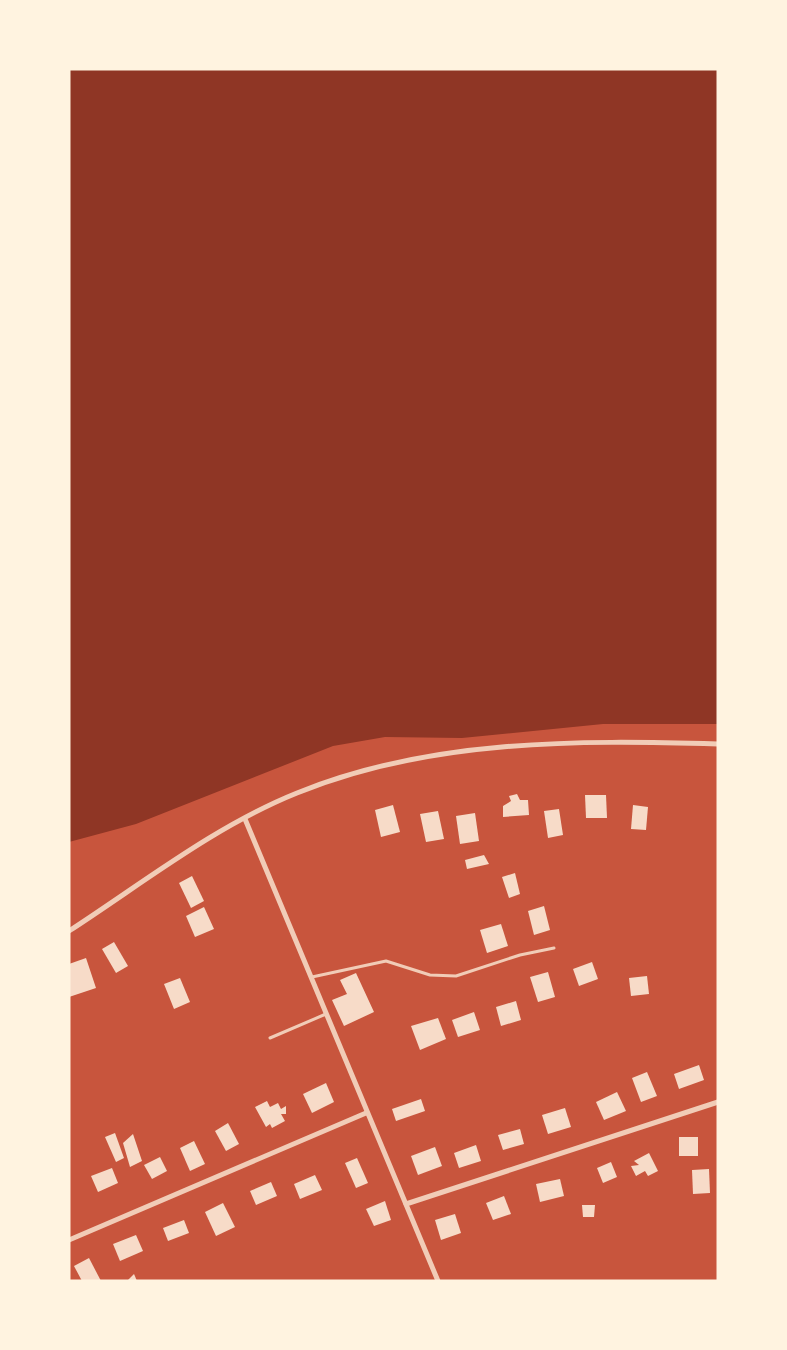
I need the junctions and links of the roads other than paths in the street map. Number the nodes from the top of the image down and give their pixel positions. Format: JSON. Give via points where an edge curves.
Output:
{"nodes":[{"id":1,"x":718,"y":744,"type":"edge"},
{"id":2,"x":245,"y":819,"type":"junction"},
{"id":3,"x":69,"y":931,"type":"edge"},
{"id":4,"x":554,"y":948,"type":"dead end"},
{"id":5,"x":312,"y":977,"type":"junction"},
{"id":6,"x":326,"y":1014,"type":"junction"},
{"id":7,"x":270,"y":1038,"type":"dead end"},
{"id":8,"x":718,"y":1102,"type":"edge"},
{"id":9,"x":366,"y":1113,"type":"junction"},
{"id":10,"x":406,"y":1204,"type":"junction"},
{"id":11,"x":69,"y":1240,"type":"edge"},
{"id":12,"x":438,"y":1281,"type":"edge"}],
"edges":[{"from":1,"to":2,"type":"street","via":[[568,744],[387,763],[296,793]]},
{"from":2,"to":3,"type":"street","via":[[184,854]]},
{"from":2,"to":5,"type":"street"},
{"from":4,"to":5,"type":"lane","via":[[456,976],[430,975],[386,961]]},
{"from":5,"to":6,"type":"street"},
{"from":6,"to":7,"type":"lane"},
{"from":6,"to":9,"type":"street"},
{"from":8,"to":10,"type":"street"},
{"from":9,"to":10,"type":"street"},
{"from":9,"to":11,"type":"street"},
{"from":10,"to":12,"type":"street"}]}
